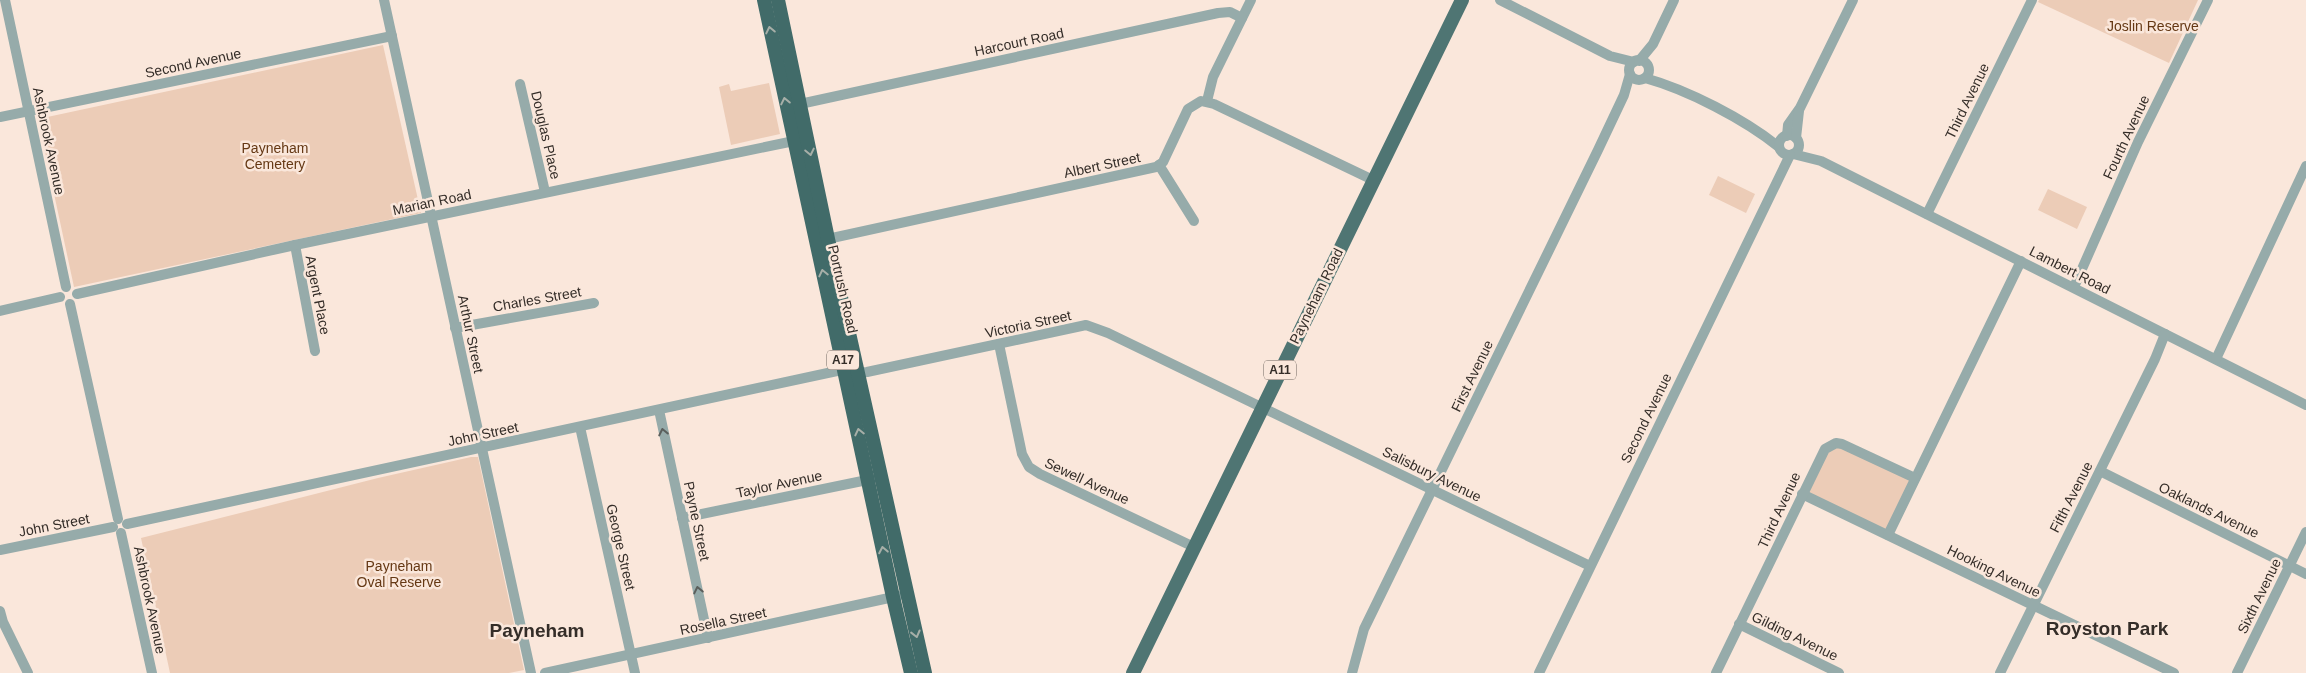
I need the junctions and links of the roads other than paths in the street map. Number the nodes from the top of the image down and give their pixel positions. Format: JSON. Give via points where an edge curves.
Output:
{"nodes":[{"id":1,"x":5,"y":0,"type":"edge"},
{"id":2,"x":384,"y":0,"type":"edge"},
{"id":3,"x":764,"y":0,"type":"edge"},
{"id":4,"x":778,"y":0,"type":"edge"},
{"id":5,"x":1251,"y":0,"type":"edge"},
{"id":6,"x":1462,"y":0,"type":"edge"},
{"id":7,"x":1500,"y":0,"type":"edge"},
{"id":8,"x":1674,"y":0,"type":"edge"},
{"id":9,"x":1853,"y":0,"type":"edge"},
{"id":10,"x":2032,"y":0,"type":"edge"},
{"id":11,"x":2208,"y":0,"type":"edge"},
{"id":12,"x":1242,"y":18,"type":"junction"},
{"id":13,"x":392,"y":36,"type":"junction"},
{"id":14,"x":1639,"y":70,"type":"junction"},
{"id":15,"x":520,"y":84,"type":"dead end"},
{"id":16,"x":1207,"y":101,"type":"junction"},
{"id":17,"x":800,"y":104,"type":"junction"},
{"id":18,"x":28,"y":111,"type":"junction"},
{"id":19,"x":0,"y":117,"type":"edge"},
{"id":20,"x":1757,"y":130,"type":"junction"},
{"id":21,"x":1792,"y":138,"type":"junction"},
{"id":22,"x":794,"y":141,"type":"junction"},
{"id":23,"x":1786,"y":152,"type":"junction"},
{"id":24,"x":1821,"y":161,"type":"junction"},
{"id":25,"x":1159,"y":165,"type":"junction"},
{"id":26,"x":2306,"y":166,"type":"edge"},
{"id":27,"x":1373,"y":180,"type":"junction"},
{"id":28,"x":545,"y":192,"type":"junction"},
{"id":29,"x":1927,"y":214,"type":"junction"},
{"id":30,"x":431,"y":216,"type":"junction"},
{"id":31,"x":1194,"y":221,"type":"dead end"},
{"id":32,"x":822,"y":240,"type":"junction"},
{"id":33,"x":294,"y":245,"type":"junction"},
{"id":34,"x":2021,"y":261,"type":"junction"},
{"id":35,"x":66,"y":287,"type":"junction"},
{"id":36,"x":2074,"y":288,"type":"junction"},
{"id":37,"x":77,"y":294,"type":"junction"},
{"id":38,"x":60,"y":297,"type":"junction"},
{"id":39,"x":594,"y":303,"type":"dead end"},
{"id":40,"x":70,"y":304,"type":"junction"},
{"id":41,"x":0,"y":310,"type":"edge"},
{"id":42,"x":456,"y":328,"type":"junction"},
{"id":43,"x":2166,"y":334,"type":"junction"},
{"id":44,"x":999,"y":344,"type":"junction"},
{"id":45,"x":315,"y":351,"type":"dead end"},
{"id":46,"x":2216,"y":359,"type":"junction"},
{"id":47,"x":852,"y":372,"type":"junction"},
{"id":48,"x":2306,"y":405,"type":"edge"},
{"id":49,"x":1262,"y":406,"type":"junction"},
{"id":50,"x":659,"y":410,"type":"junction"},
{"id":51,"x":580,"y":427,"type":"junction"},
{"id":52,"x":482,"y":449,"type":"junction"},
{"id":53,"x":2100,"y":471,"type":"junction"},
{"id":54,"x":875,"y":478,"type":"junction"},
{"id":55,"x":1916,"y":478,"type":"junction"},
{"id":56,"x":1432,"y":489,"type":"junction"},
{"id":57,"x":1802,"y":494,"type":"junction"},
{"id":58,"x":682,"y":518,"type":"junction"},
{"id":59,"x":120,"y":526,"type":"junction"},
{"id":60,"x":2306,"y":532,"type":"edge"},
{"id":61,"x":1888,"y":535,"type":"junction"},
{"id":62,"x":1194,"y":546,"type":"junction"},
{"id":63,"x":0,"y":550,"type":"edge"},
{"id":64,"x":1590,"y":566,"type":"junction"},
{"id":65,"x":2289,"y":566,"type":"junction"},
{"id":66,"x":2306,"y":574,"type":"edge"},
{"id":67,"x":900,"y":596,"type":"junction"},
{"id":68,"x":2033,"y":605,"type":"junction"},
{"id":69,"x":0,"y":611,"type":"edge"},
{"id":70,"x":1740,"y":624,"type":"junction"},
{"id":71,"x":708,"y":638,"type":"junction"},
{"id":72,"x":632,"y":655,"type":"junction"},
{"id":73,"x":28,"y":673,"type":"edge"},
{"id":74,"x":152,"y":673,"type":"edge"},
{"id":75,"x":531,"y":673,"type":"edge"},
{"id":76,"x":545,"y":673,"type":"edge"},
{"id":77,"x":636,"y":673,"type":"edge"},
{"id":78,"x":911,"y":673,"type":"edge"},
{"id":79,"x":925,"y":673,"type":"edge"},
{"id":80,"x":1133,"y":673,"type":"edge"},
{"id":81,"x":1352,"y":673,"type":"edge"},
{"id":82,"x":1538,"y":673,"type":"edge"},
{"id":83,"x":1716,"y":673,"type":"edge"},
{"id":84,"x":1839,"y":673,"type":"edge"},
{"id":85,"x":2000,"y":673,"type":"edge"},
{"id":86,"x":2174,"y":673,"type":"edge"},
{"id":87,"x":2237,"y":673,"type":"edge"}],
"edges":[{"from":1,"to":18,"type":"street","name":"Ashbrook Avenue"},
{"from":2,"to":13,"type":"street","name":"Arthur Street"},
{"from":22,"to":3,"type":"highway","name":"Portrush Road","number":"A17","one_way":true},
{"from":4,"to":17,"type":"highway","name":"Portrush Road","number":"A17"},
{"from":5,"to":12,"type":"street"},
{"from":6,"to":27,"type":"main road","name":"Payneham Road","number":"A11"},
{"from":7,"to":14,"type":"street","name":"Lambert Road"},
{"from":8,"to":14,"type":"street","name":"First Avenue"},
{"from":9,"to":21,"type":"street","via":[[1800,108]]},
{"from":10,"to":29,"type":"street","name":"Third Avenue"},
{"from":11,"to":36,"type":"street","name":"Fourth Avenue","via":[[2138,142]]},
{"from":12,"to":16,"type":"street","via":[[1213,77]]},
{"from":12,"to":17,"type":"street","name":"Harcourt Road","via":[[1230,12],[1218,13]]},
{"from":13,"to":18,"type":"street","name":"Second Avenue"},
{"from":13,"to":30,"type":"street","name":"Arthur Street"},
{"from":14,"to":20,"type":"street","name":"Lambert Road"},
{"from":14,"to":56,"type":"street","name":"First Avenue"},
{"from":15,"to":28,"type":"street","name":"Douglas Place"},
{"from":16,"to":25,"type":"street","name":"Albert Street","via":[[1196,102],[1188,109]]},
{"from":16,"to":27,"type":"street"},
{"from":17,"to":32,"type":"highway","name":"Portrush Road","number":"A17","one_way":true},
{"from":18,"to":19,"type":"street","name":"Second Avenue"},
{"from":18,"to":35,"type":"street","name":"Ashbrook Avenue"},
{"from":20,"to":21,"type":"street","name":"Lambert Road"},
{"from":20,"to":23,"type":"street","name":"Lambert Road"},
{"from":21,"to":23,"type":"street","via":[[1781,140]]},
{"from":21,"to":23,"type":"street","via":[[1797,151]]},
{"from":21,"to":24,"type":"street","name":"Lambert Road"},
{"from":22,"to":28,"type":"street","name":"Marian Road"},
{"from":22,"to":32,"type":"highway","name":"Portrush Road","number":"A17"},
{"from":23,"to":24,"type":"street","name":"Lambert Road"},
{"from":23,"to":64,"type":"street","name":"Second Avenue","via":[[1780,176]]},
{"from":24,"to":29,"type":"street","name":"Lambert Road"},
{"from":25,"to":31,"type":"street"},
{"from":25,"to":32,"type":"street","name":"Albert Street"},
{"from":26,"to":46,"type":"street"},
{"from":27,"to":49,"type":"main road","name":"Payneham Road","number":"A11"},
{"from":28,"to":30,"type":"street","name":"Marian Road"},
{"from":29,"to":34,"type":"street","name":"Lambert Road"},
{"from":30,"to":33,"type":"street","name":"Marian Road"},
{"from":30,"to":42,"type":"street","name":"Arthur Street"},
{"from":32,"to":47,"type":"highway","name":"Portrush Road","number":"A17"},
{"from":33,"to":37,"type":"street","name":"Marian Road"},
{"from":33,"to":45,"type":"street","name":"Argent Place"},
{"from":34,"to":36,"type":"street","name":"Lambert Road"},
{"from":34,"to":55,"type":"street"},
{"from":35,"to":37,"type":"street","via":[[74,289]]},
{"from":35,"to":38,"type":"street","via":[[61,290]]},
{"from":36,"to":43,"type":"street","name":"Lambert Road"},
{"from":37,"to":40,"type":"street","via":[[76,300]]},
{"from":38,"to":40,"type":"street","via":[[64,304]]},
{"from":38,"to":41,"type":"street"},
{"from":39,"to":42,"type":"street","name":"Charles Street"},
{"from":40,"to":59,"type":"street","name":"Ashbrook Avenue"},
{"from":42,"to":52,"type":"street","name":"Arthur Street"},
{"from":43,"to":46,"type":"street","name":"Lambert Road"},
{"from":43,"to":53,"type":"street","name":"Fifth Avenue"},
{"from":44,"to":47,"type":"street","name":"Victoria Street"},
{"from":44,"to":49,"type":"street","name":"Victoria Street","via":[[1090,326]]},
{"from":44,"to":62,"type":"street","name":"Sewell Avenue","via":[[1022,454],[1029,467]]},
{"from":46,"to":48,"type":"street","name":"Lambert Road"},
{"from":47,"to":50,"type":"street","name":"John Street"},
{"from":47,"to":54,"type":"highway","name":"Portrush Road","number":"A17"},
{"from":49,"to":56,"type":"street","name":"Salisbury Avenue"},
{"from":49,"to":62,"type":"main road","name":"Payneham Road","number":"A11"},
{"from":50,"to":51,"type":"street","name":"John Street"},
{"from":58,"to":50,"type":"street","name":"Payne Street","one_way":true},
{"from":51,"to":52,"type":"street","name":"John Street"},
{"from":51,"to":72,"type":"street","name":"George Street"},
{"from":52,"to":59,"type":"street","name":"John Street"},
{"from":52,"to":75,"type":"street","name":"Arthur Street"},
{"from":53,"to":65,"type":"street","name":"Oaklands Avenue"},
{"from":53,"to":68,"type":"street","name":"Fifth Avenue"},
{"from":54,"to":58,"type":"street","name":"Taylor Avenue"},
{"from":54,"to":67,"type":"highway","name":"Portrush Road","number":"A17"},
{"from":55,"to":57,"type":"street","name":"Third Avenue","via":[[1836,443],[1824,449]]},
{"from":55,"to":61,"type":"street"},
{"from":56,"to":64,"type":"street","name":"Salisbury Avenue"},
{"from":56,"to":81,"type":"street","name":"First Avenue","via":[[1364,630]]},
{"from":57,"to":61,"type":"street","name":"Hooking Avenue"},
{"from":57,"to":70,"type":"street","name":"Third Avenue"},
{"from":71,"to":58,"type":"street","name":"Payne Street","one_way":true},
{"from":59,"to":63,"type":"street","name":"John Street"},
{"from":59,"to":74,"type":"street","name":"Ashbrook Avenue"},
{"from":60,"to":65,"type":"street","name":"Sixth Avenue"},
{"from":61,"to":68,"type":"street","name":"Hooking Avenue"},
{"from":62,"to":80,"type":"main road","name":"Payneham Road","number":"A11"},
{"from":64,"to":82,"type":"street","name":"Second Avenue"},
{"from":65,"to":66,"type":"street","name":"Oaklands Avenue"},
{"from":65,"to":87,"type":"street","name":"Sixth Avenue"},
{"from":67,"to":71,"type":"street","name":"Rosella Street"},
{"from":67,"to":78,"type":"highway","name":"Portrush Road","number":"A17"},
{"from":67,"to":79,"type":"highway","name":"Portrush Road","number":"A17","one_way":true},
{"from":68,"to":85,"type":"street","name":"Fifth Avenue"},
{"from":68,"to":86,"type":"street","name":"Hooking Avenue"},
{"from":69,"to":73,"type":"street"},
{"from":70,"to":83,"type":"street","name":"Third Avenue"},
{"from":70,"to":84,"type":"street","name":"Gilding Avenue"},
{"from":71,"to":72,"type":"street","name":"Rosella Street"},
{"from":72,"to":76,"type":"street","name":"Rosella Street"},
{"from":72,"to":77,"type":"street","name":"George Street"}]}
